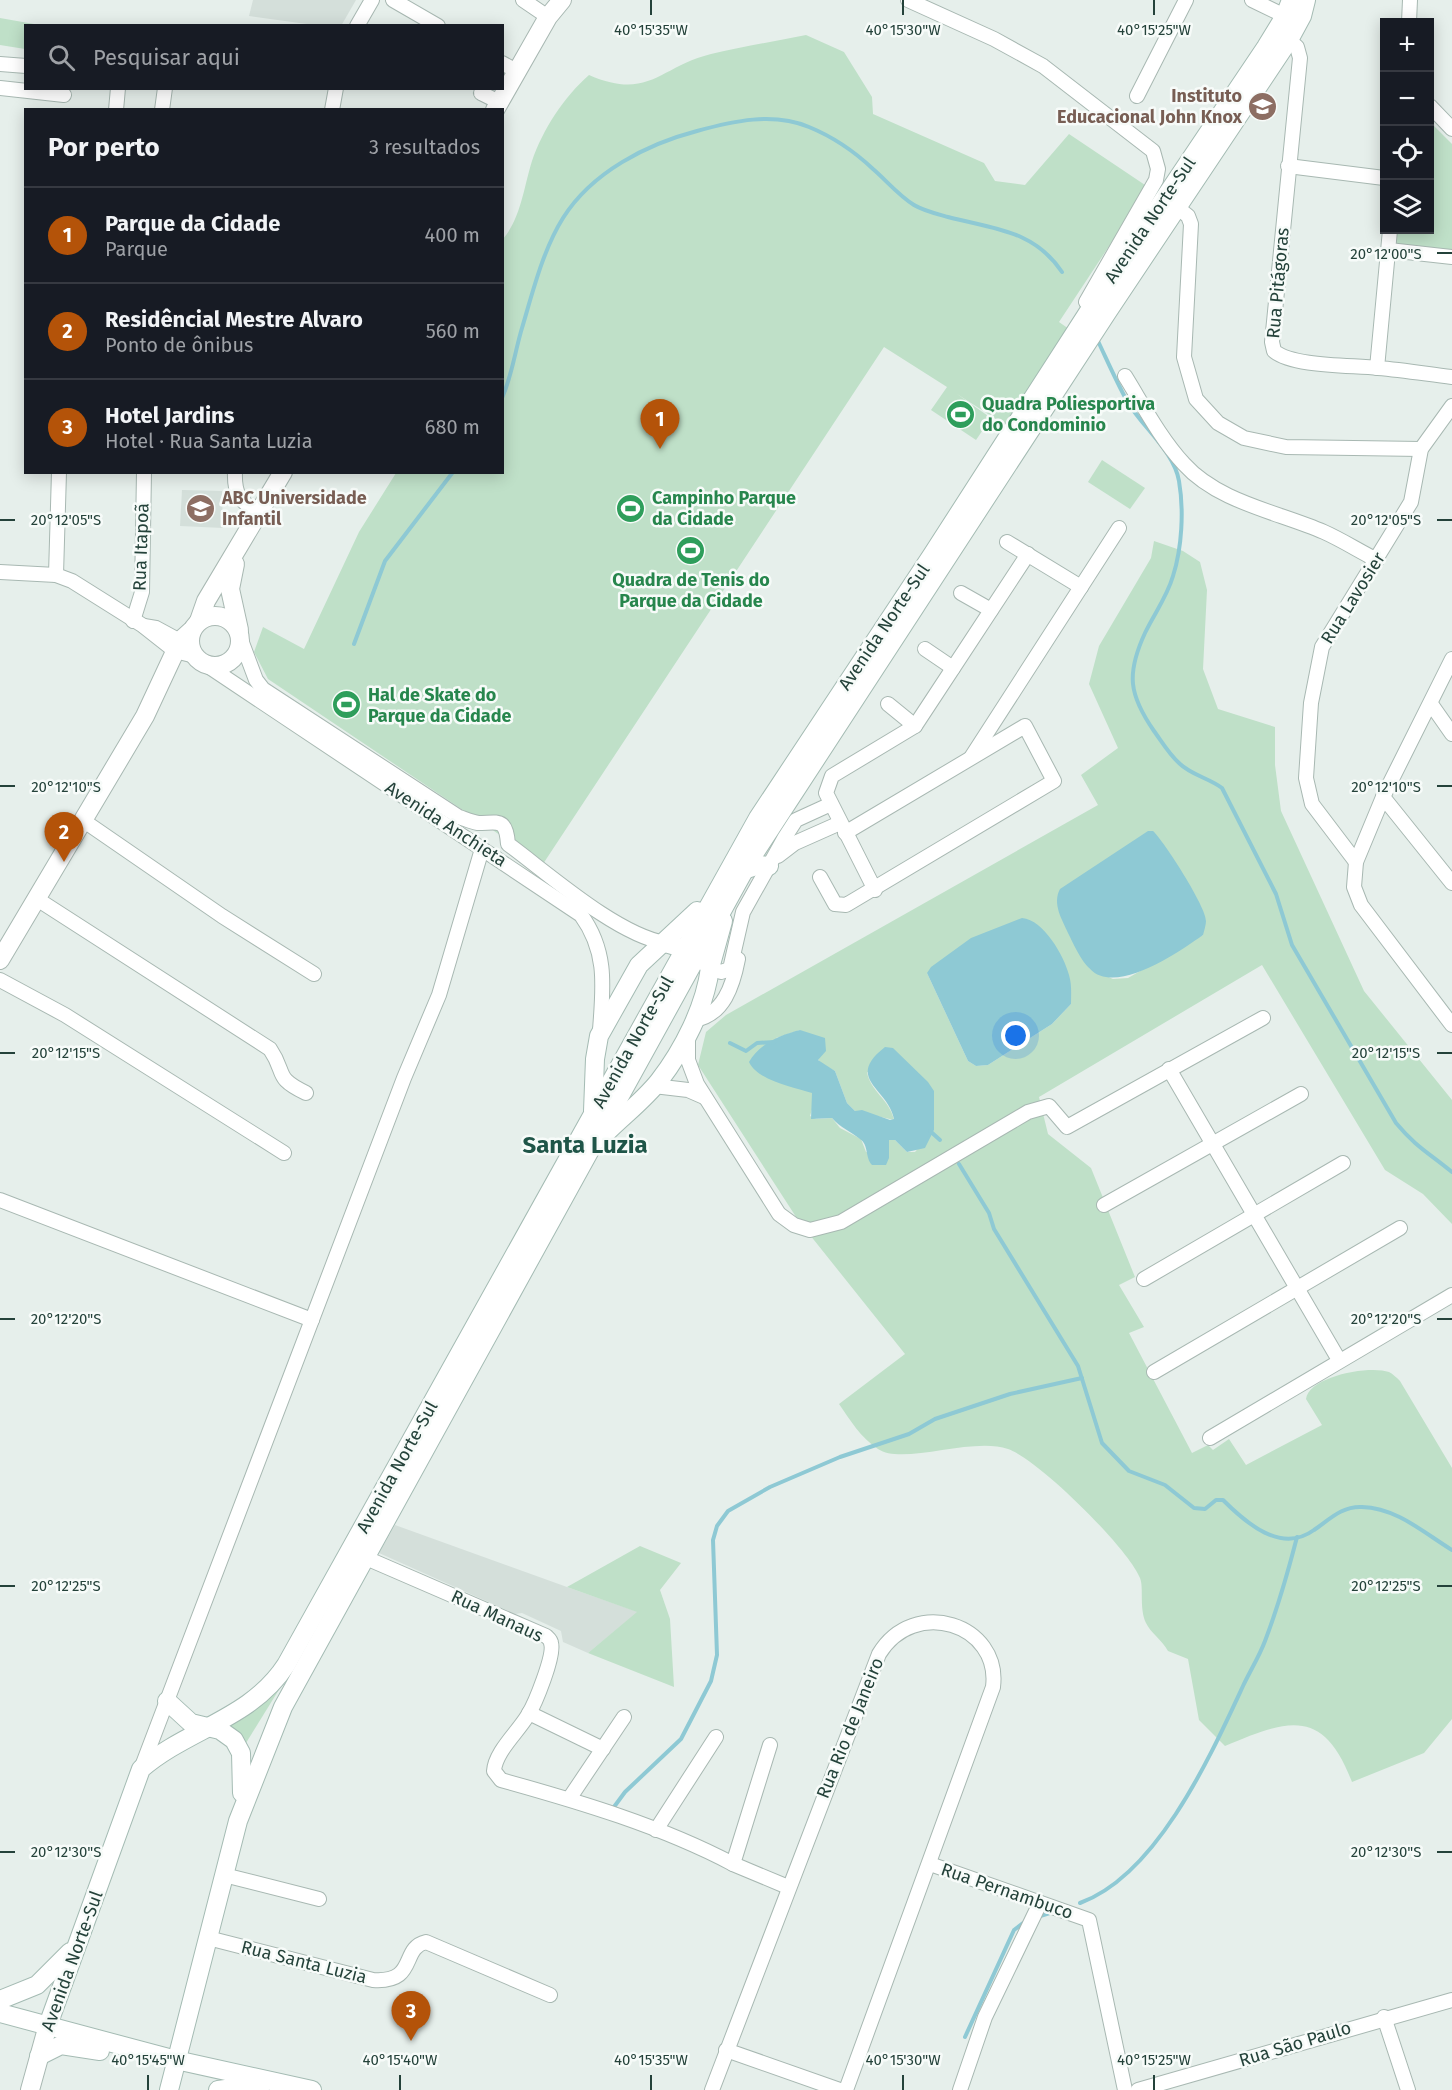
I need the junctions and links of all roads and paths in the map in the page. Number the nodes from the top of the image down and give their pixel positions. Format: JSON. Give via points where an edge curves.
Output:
{"nodes":[{"id":1,"x":372,"y":0,"type":"edge"},
{"id":2,"x":393,"y":0,"type":"edge"},
{"id":3,"x":523,"y":0,"type":"edge"},
{"id":4,"x":562,"y":0,"type":"edge"},
{"id":5,"x":908,"y":0,"type":"edge"},
{"id":6,"x":1186,"y":0,"type":"edge"},
{"id":7,"x":1252,"y":0,"type":"edge"},
{"id":8,"x":1306,"y":0,"type":"edge"},
{"id":9,"x":1410,"y":0,"type":"edge"},
{"id":10,"x":928,"y":5,"type":"edge"},
{"id":11,"x":1288,"y":8,"type":"edge"},
{"id":12,"x":548,"y":17,"type":"junction"},
{"id":13,"x":1408,"y":18,"type":"edge"},
{"id":14,"x":364,"y":23,"type":"edge"},
{"id":15,"x":435,"y":24,"type":"edge"},
{"id":16,"x":1289,"y":40,"type":"junction"},
{"id":17,"x":0,"y":64,"type":"edge"},
{"id":18,"x":24,"y":66,"type":"edge"},
{"id":19,"x":510,"y":67,"type":"edge"},
{"id":20,"x":504,"y":85,"type":"edge"},
{"id":21,"x":0,"y":88,"type":"edge"},
{"id":22,"x":118,"y":90,"type":"edge"},
{"id":23,"x":165,"y":90,"type":"edge"},
{"id":24,"x":336,"y":90,"type":"edge"},
{"id":25,"x":480,"y":90,"type":"edge"},
{"id":26,"x":502,"y":90,"type":"edge"},
{"id":27,"x":64,"y":95,"type":"dead end"},
{"id":28,"x":1137,"y":96,"type":"dead end"},
{"id":29,"x":497,"y":106,"type":"edge"},
{"id":30,"x":116,"y":108,"type":"edge"},
{"id":31,"x":162,"y":108,"type":"edge"},
{"id":32,"x":332,"y":108,"type":"edge"},
{"id":33,"x":1434,"y":110,"type":"edge"},
{"id":34,"x":1452,"y":129,"type":"edge"},
{"id":35,"x":1288,"y":166,"type":"junction"},
{"id":36,"x":1380,"y":178,"type":"edge"},
{"id":37,"x":1178,"y":208,"type":"junction"},
{"id":38,"x":1390,"y":234,"type":"edge"},
{"id":39,"x":1389,"y":250,"type":"junction"},
{"id":40,"x":1452,"y":257,"type":"edge"},
{"id":41,"x":1077,"y":333,"type":"junction"},
{"id":42,"x":1377,"y":368,"type":"junction"},
{"id":43,"x":1125,"y":376,"type":"dead end"},
{"id":44,"x":1452,"y":377,"type":"edge"},
{"id":45,"x":1452,"y":406,"type":"edge"},
{"id":46,"x":1421,"y":449,"type":"junction"},
{"id":47,"x":58,"y":474,"type":"edge"},
{"id":48,"x":144,"y":474,"type":"edge"},
{"id":49,"x":235,"y":474,"type":"edge"},
{"id":50,"x":282,"y":474,"type":"edge"},
{"id":51,"x":260,"y":513,"type":"junction"},
{"id":52,"x":1119,"y":528,"type":"dead end"},
{"id":53,"x":1007,"y":542,"type":"dead end"},
{"id":54,"x":240,"y":548,"type":"junction"},
{"id":55,"x":1028,"y":554,"type":"junction"},
{"id":56,"x":1377,"y":560,"type":"junction"},
{"id":57,"x":0,"y":572,"type":"edge"},
{"id":58,"x":56,"y":575,"type":"junction"},
{"id":59,"x":1081,"y":587,"type":"junction"},
{"id":60,"x":961,"y":592,"type":"dead end"},
{"id":61,"x":991,"y":610,"type":"junction"},
{"id":62,"x":137,"y":623,"type":"junction"},
{"id":63,"x":186,"y":636,"type":"junction"},
{"id":64,"x":240,"y":637,"type":"junction"},
{"id":65,"x":925,"y":649,"type":"dead end"},
{"id":66,"x":1452,"y":660,"type":"edge"},
{"id":67,"x":200,"y":661,"type":"junction"},
{"id":68,"x":953,"y":668,"type":"junction"},
{"id":69,"x":165,"y":678,"type":"junction"},
{"id":70,"x":888,"y":704,"type":"dead end"},
{"id":71,"x":1431,"y":704,"type":"junction"},
{"id":72,"x":993,"y":723,"type":"junction"},
{"id":73,"x":915,"y":726,"type":"junction"},
{"id":74,"x":1452,"y":734,"type":"edge"},
{"id":75,"x":1007,"y":737,"type":"junction"},
{"id":76,"x":970,"y":760,"type":"junction"},
{"id":77,"x":1383,"y":797,"type":"junction"},
{"id":78,"x":831,"y":804,"type":"junction"},
{"id":79,"x":783,"y":807,"type":"junction"},
{"id":80,"x":796,"y":820,"type":"junction"},
{"id":81,"x":84,"y":821,"type":"junction"},
{"id":82,"x":478,"y":823,"type":"junction"},
{"id":83,"x":842,"y":828,"type":"junction"},
{"id":84,"x":807,"y":837,"type":"junction"},
{"id":85,"x":508,"y":844,"type":"junction"},
{"id":86,"x":484,"y":849,"type":"junction"},
{"id":87,"x":1356,"y":862,"type":"junction"},
{"id":88,"x":770,"y":864,"type":"junction"},
{"id":89,"x":744,"y":870,"type":"junction"},
{"id":90,"x":820,"y":877,"type":"dead end"},
{"id":91,"x":1452,"y":883,"type":"edge"},
{"id":92,"x":725,"y":890,"type":"junction"},
{"id":93,"x":875,"y":890,"type":"junction"},
{"id":94,"x":37,"y":899,"type":"junction"},
{"id":95,"x":665,"y":943,"type":"junction"},
{"id":96,"x":736,"y":950,"type":"junction"},
{"id":97,"x":690,"y":951,"type":"junction"},
{"id":98,"x":0,"y":960,"type":"edge"},
{"id":99,"x":710,"y":968,"type":"junction"},
{"id":100,"x":314,"y":974,"type":"dead end"},
{"id":101,"x":0,"y":980,"type":"edge"},
{"id":102,"x":1263,"y":1018,"type":"dead end"},
{"id":103,"x":691,"y":1025,"type":"junction"},
{"id":104,"x":1452,"y":1025,"type":"edge"},
{"id":105,"x":599,"y":1035,"type":"junction"},
{"id":106,"x":595,"y":1059,"type":"junction"},
{"id":107,"x":1169,"y":1068,"type":"junction"},
{"id":108,"x":618,"y":1082,"type":"junction"},
{"id":109,"x":654,"y":1086,"type":"junction"},
{"id":110,"x":306,"y":1094,"type":"dead end"},
{"id":111,"x":1301,"y":1094,"type":"dead end"},
{"id":112,"x":708,"y":1100,"type":"junction"},
{"id":113,"x":593,"y":1115,"type":"junction"},
{"id":114,"x":1213,"y":1144,"type":"junction"},
{"id":115,"x":592,"y":1147,"type":"junction"},
{"id":116,"x":284,"y":1153,"type":"dead end"},
{"id":117,"x":1343,"y":1163,"type":"dead end"},
{"id":118,"x":0,"y":1200,"type":"edge"},
{"id":119,"x":1104,"y":1205,"type":"dead end"},
{"id":120,"x":1254,"y":1215,"type":"junction"},
{"id":121,"x":1400,"y":1228,"type":"dead end"},
{"id":122,"x":1144,"y":1279,"type":"dead end"},
{"id":123,"x":1296,"y":1288,"type":"junction"},
{"id":124,"x":1452,"y":1295,"type":"edge"},
{"id":125,"x":312,"y":1320,"type":"junction"},
{"id":126,"x":1339,"y":1360,"type":"junction"},
{"id":127,"x":1154,"y":1372,"type":"dead end"},
{"id":128,"x":1210,"y":1438,"type":"dead end"},
{"id":129,"x":366,"y":1558,"type":"junction"},
{"id":130,"x":167,"y":1701,"type":"junction"},
{"id":131,"x":529,"y":1713,"type":"junction"},
{"id":132,"x":624,"y":1717,"type":"dead end"},
{"id":133,"x":212,"y":1727,"type":"junction"},
{"id":134,"x":716,"y":1737,"type":"dead end"},
{"id":135,"x":770,"y":1745,"type":"dead end"},
{"id":136,"x":603,"y":1749,"type":"junction"},
{"id":137,"x":141,"y":1769,"type":"junction"},
{"id":138,"x":568,"y":1799,"type":"junction"},
{"id":139,"x":238,"y":1821,"type":"junction"},
{"id":140,"x":656,"y":1830,"type":"junction"},
{"id":141,"x":733,"y":1864,"type":"junction"},
{"id":142,"x":930,"y":1864,"type":"junction"},
{"id":143,"x":224,"y":1875,"type":"junction"},
{"id":144,"x":788,"y":1887,"type":"junction"},
{"id":145,"x":319,"y":1899,"type":"dead end"},
{"id":146,"x":1040,"y":1903,"type":"junction"},
{"id":147,"x":208,"y":1938,"type":"junction"},
{"id":148,"x":79,"y":1941,"type":"junction"},
{"id":149,"x":550,"y":1995,"type":"dead end"},
{"id":150,"x":0,"y":2000,"type":"edge"},
{"id":151,"x":1452,"y":2000,"type":"edge"},
{"id":152,"x":0,"y":2013,"type":"edge"},
{"id":153,"x":1384,"y":2017,"type":"junction"},
{"id":154,"x":48,"y":2025,"type":"junction"},
{"id":155,"x":726,"y":2050,"type":"junction"},
{"id":156,"x":148,"y":2053,"type":"junction"},
{"id":157,"x":39,"y":2056,"type":"junction"},
{"id":158,"x":176,"y":2060,"type":"junction"},
{"id":159,"x":30,"y":2090,"type":"edge"},
{"id":160,"x":169,"y":2090,"type":"edge"},
{"id":161,"x":218,"y":2090,"type":"edge"},
{"id":162,"x":260,"y":2090,"type":"edge"},
{"id":163,"x":312,"y":2090,"type":"edge"},
{"id":164,"x":712,"y":2090,"type":"edge"},
{"id":165,"x":840,"y":2090,"type":"edge"},
{"id":166,"x":846,"y":2090,"type":"edge"},
{"id":167,"x":960,"y":2090,"type":"edge"},
{"id":168,"x":1125,"y":2090,"type":"edge"},
{"id":169,"x":1138,"y":2090,"type":"edge"},
{"id":170,"x":1408,"y":2090,"type":"edge"}],
"edges":[{"from":1,"to":14,"type":"street"},
{"from":2,"to":15,"type":"street"},
{"from":3,"to":12,"type":"street"},
{"from":4,"to":12,"type":"main road"},
{"from":5,"to":10,"type":"street"},
{"from":6,"to":28,"type":"street"},
{"from":7,"to":11,"type":"street"},
{"from":8,"to":16,"type":"main road","name":"Avenida Norte-Sul"},
{"from":9,"to":13,"type":"street"},
{"from":10,"to":41,"type":"street","via":[[1043,66],[1153,151],[1158,169],[1156,180],[1088,297]]},
{"from":11,"to":41,"type":"main road","name":"Avenida Norte-Sul"},
{"from":12,"to":19,"type":"main road"},
{"from":16,"to":35,"type":"street","name":"Rua Pitágoras","via":[[1297,47],[1300,58]]},
{"from":16,"to":37,"type":"main road","name":"Avenida Norte-Sul"},
{"from":17,"to":18,"type":"street"},
{"from":19,"to":20,"type":"main road"},
{"from":21,"to":27,"type":"street"},
{"from":22,"to":30,"type":"street"},
{"from":23,"to":31,"type":"street"},
{"from":24,"to":32,"type":"street"},
{"from":25,"to":29,"type":"street"},
{"from":26,"to":29,"type":"main road"},
{"from":33,"to":34,"type":"street"},
{"from":35,"to":36,"type":"street"},
{"from":35,"to":42,"type":"street","name":"Rua Pitágoras","via":[[1274,351],[1284,357],[1337,366]]},
{"from":37,"to":46,"type":"street","via":[[1191,224],[1184,357],[1197,399],[1218,423],[1244,438],[1286,447]]},
{"from":37,"to":79,"type":"main road","name":"Avenida Norte-Sul"},
{"from":38,"to":39,"type":"street"},
{"from":39,"to":40,"type":"street"},
{"from":39,"to":42,"type":"street"},
{"from":41,"to":92,"type":"main road","name":"Avenida Norte-Sul","via":[[765,808]]},
{"from":42,"to":44,"type":"street","name":"Rua Pitágoras"},
{"from":43,"to":56,"type":"street","via":[[1167,443],[1184,465],[1204,481],[1324,532]]},
{"from":45,"to":46,"type":"street","name":"Rua Lavosier"},
{"from":46,"to":56,"type":"street","name":"Rua Lavosier","via":[[1411,502]]},
{"from":47,"to":58,"type":"street"},
{"from":48,"to":62,"type":"street","name":"Rua Itapoã","via":[[142,592]]},
{"from":49,"to":51,"type":"street","via":[[238,498]]},
{"from":50,"to":51,"type":"main road"},
{"from":51,"to":54,"type":"main road"},
{"from":52,"to":59,"type":"street"},
{"from":53,"to":55,"type":"street"},
{"from":54,"to":63,"type":"main road"},
{"from":54,"to":64,"type":"main road","via":[[230,589]]},
{"from":55,"to":59,"type":"street"},
{"from":55,"to":61,"type":"street"},
{"from":56,"to":87,"type":"street","name":"Rua Lavosier","via":[[1322,647],[1315,676],[1306,778],[1312,804]]},
{"from":57,"to":58,"type":"street"},
{"from":58,"to":62,"type":"street"},
{"from":59,"to":72,"type":"street"},
{"from":60,"to":61,"type":"street"},
{"from":61,"to":68,"type":"street"},
{"from":62,"to":63,"type":"street"},
{"from":63,"to":64,"type":"main road","via":[[209,616],[221,616],[231,621]]},
{"from":63,"to":67,"type":"main road"},
{"from":63,"to":69,"type":"main road"},
{"from":64,"to":67,"type":"main road","via":[[232,660],[219,666]]},
{"from":64,"to":82,"type":"street","name":"Avenida Anchieta","via":[[263,689],[459,817]]},
{"from":65,"to":68,"type":"street"},
{"from":66,"to":71,"type":"street"},
{"from":67,"to":69,"type":"main road","via":[[179,666]]},
{"from":67,"to":86,"type":"street","name":"Avenida Anchieta"},
{"from":68,"to":73,"type":"street"},
{"from":69,"to":81,"type":"main road"},
{"from":70,"to":73,"type":"street"},
{"from":71,"to":74,"type":"street"},
{"from":71,"to":77,"type":"street"},
{"from":72,"to":75,"type":"street"},
{"from":72,"to":76,"type":"street"},
{"from":73,"to":78,"type":"street","via":[[832,776],[826,790]]},
{"from":75,"to":76,"type":"street"},
{"from":75,"to":93,"type":"street","via":[[1025,726],[1054,782]]},
{"from":76,"to":83,"type":"street"},
{"from":77,"to":87,"type":"street"},
{"from":77,"to":91,"type":"street"},
{"from":78,"to":80,"type":"street"},
{"from":78,"to":83,"type":"street"},
{"from":79,"to":80,"type":"street"},
{"from":79,"to":89,"type":"main road","name":"Avenida Norte-Sul"},
{"from":80,"to":84,"type":"street"},
{"from":80,"to":88,"type":"street"},
{"from":81,"to":94,"type":"main road"},
{"from":81,"to":100,"type":"street"},
{"from":82,"to":85,"type":"street","name":"Avenida Anchieta","via":[[489,820],[502,825]]},
{"from":82,"to":86,"type":"street","via":[[474,830]]},
{"from":83,"to":84,"type":"street"},
{"from":83,"to":93,"type":"street"},
{"from":84,"to":88,"type":"street"},
{"from":85,"to":86,"type":"street","via":[[501,852]]},
{"from":85,"to":95,"type":"street","name":"Avenida Anchieta","via":[[616,923],[645,939]]},
{"from":86,"to":105,"type":"street","name":"Avenida Anchieta","via":[[581,915],[588,925],[603,969]]},
{"from":86,"to":125,"type":"street","via":[[439,995]]},
{"from":87,"to":104,"type":"street","via":[[1354,887],[1361,905]]},
{"from":88,"to":89,"type":"main road"},
{"from":88,"to":96,"type":"street","via":[[743,912]]},
{"from":89,"to":92,"type":"main road","name":"Avenida Norte-Sul"},
{"from":90,"to":93,"type":"street","via":[[835,903],[841,906]]},
{"from":92,"to":95,"type":"main road"},
{"from":92,"to":97,"type":"main road","name":"Avenida Norte-Sul"},
{"from":92,"to":99,"type":"main road"},
{"from":94,"to":98,"type":"main road"},
{"from":94,"to":110,"type":"street","via":[[270,1049],[281,1078]]},
{"from":95,"to":97,"type":"main road"},
{"from":95,"to":105,"type":"main road","via":[[639,966]]},
{"from":96,"to":99,"type":"street","via":[[727,971]]},
{"from":96,"to":103,"type":"street","via":[[734,978],[726,997],[711,1015]]},
{"from":97,"to":99,"type":"main road"},
{"from":97,"to":108,"type":"main road","name":"Avenida Norte-Sul"},
{"from":99,"to":103,"type":"main road","via":[[705,994]]},
{"from":101,"to":116,"type":"street","via":[[65,1015]]},
{"from":102,"to":107,"type":"street"},
{"from":103,"to":109,"type":"main road"},
{"from":103,"to":112,"type":"street","via":[[688,1060]]},
{"from":105,"to":106,"type":"main road"},
{"from":106,"to":108,"type":"main road","via":[[601,1070]]},
{"from":106,"to":113,"type":"main road"},
{"from":107,"to":112,"type":"street","via":[[1067,1127],[1049,1106],[1028,1112],[841,1222],[810,1230],[794,1226],[779,1214]]},
{"from":107,"to":114,"type":"street"},
{"from":108,"to":109,"type":"main road","via":[[641,1090]]},
{"from":108,"to":113,"type":"main road","name":"Avenida Norte-Sul"},
{"from":108,"to":115,"type":"main road","name":"Avenida Norte-Sul"},
{"from":109,"to":112,"type":"street","via":[[688,1090]]},
{"from":109,"to":115,"type":"main road"},
{"from":111,"to":114,"type":"street"},
{"from":113,"to":133,"type":"main road","name":"Avenida Norte-Sul","via":[[291,1658],[268,1689]]},
{"from":114,"to":119,"type":"street"},
{"from":114,"to":120,"type":"street"},
{"from":115,"to":129,"type":"main road","name":"Avenida Norte-Sul"},
{"from":117,"to":120,"type":"street"},
{"from":118,"to":125,"type":"street"},
{"from":120,"to":122,"type":"street"},
{"from":120,"to":123,"type":"street"},
{"from":121,"to":123,"type":"street"},
{"from":123,"to":126,"type":"street"},
{"from":123,"to":127,"type":"street"},
{"from":124,"to":126,"type":"street"},
{"from":125,"to":130,"type":"street"},
{"from":126,"to":128,"type":"street"},
{"from":129,"to":131,"type":"street","name":"Rua Manaus","via":[[546,1636],[552,1650]]},
{"from":129,"to":139,"type":"main road","name":"Avenida Norte-Sul","via":[[283,1707]]},
{"from":130,"to":133,"type":"main road","via":[[191,1724]]},
{"from":130,"to":137,"type":"street"},
{"from":131,"to":136,"type":"street"},
{"from":131,"to":138,"type":"street","name":"Rua Manaus","via":[[496,1761],[495,1772],[501,1780]]},
{"from":132,"to":136,"type":"street"},
{"from":133,"to":137,"type":"main road","name":"Avenida Norte-Sul"},
{"from":133,"to":139,"type":"main road","via":[[234,1740],[242,1753]]},
{"from":134,"to":140,"type":"street"},
{"from":135,"to":141,"type":"street"},
{"from":136,"to":138,"type":"street"},
{"from":137,"to":148,"type":"main road","name":"Avenida Norte-Sul"},
{"from":138,"to":140,"type":"street"},
{"from":139,"to":143,"type":"main road","name":"Avenida Norte-Sul"},
{"from":140,"to":141,"type":"street"},
{"from":141,"to":144,"type":"street"},
{"from":142,"to":144,"type":"street","name":"Rua Rio de Janeiro","via":[[995,1673],[981,1645],[963,1629],[927,1621],[900,1631],[887,1640],[879,1654]]},
{"from":142,"to":146,"type":"street","name":"Rua Pernambuco"},
{"from":142,"to":166,"type":"street","name":"Rua Rio de Janeiro"},
{"from":143,"to":145,"type":"street"},
{"from":143,"to":147,"type":"main road","name":"Avenida Norte-Sul"},
{"from":144,"to":155,"type":"street","name":"Rua Rio de Janeiro"},
{"from":146,"to":167,"type":"street","via":[[985,2017]]},
{"from":146,"to":168,"type":"street","name":"Rua Pernambuco","via":[[1089,1920]]},
{"from":147,"to":149,"type":"street","name":"Rua Santa Luzia","via":[[387,1981],[399,1975],[417,1946],[426,1942]]},
{"from":147,"to":158,"type":"main road","name":"Avenida Norte-Sul"},
{"from":148,"to":150,"type":"main road","via":[[37,1985]]},
{"from":148,"to":154,"type":"main road","name":"Avenida Norte-Sul"},
{"from":151,"to":153,"type":"street","name":"Rua São Paulo"},
{"from":152,"to":154,"type":"main road"},
{"from":153,"to":169,"type":"street","name":"Rua São Paulo"},
{"from":153,"to":170,"type":"street"},
{"from":154,"to":156,"type":"main road"},
{"from":154,"to":157,"type":"main road","name":"Avenida Norte-Sul"},
{"from":155,"to":164,"type":"street","name":"Rua Rio de Janeiro"},
{"from":155,"to":165,"type":"street"},
{"from":156,"to":157,"type":"main road","via":[[134,2058],[61,2045]]},
{"from":156,"to":158,"type":"main road"},
{"from":157,"to":159,"type":"main road","name":"Avenida Norte-Sul"},
{"from":158,"to":160,"type":"main road","name":"Avenida Norte-Sul"},
{"from":158,"to":163,"type":"main road"},
{"from":161,"to":162,"type":"main road"}]}
